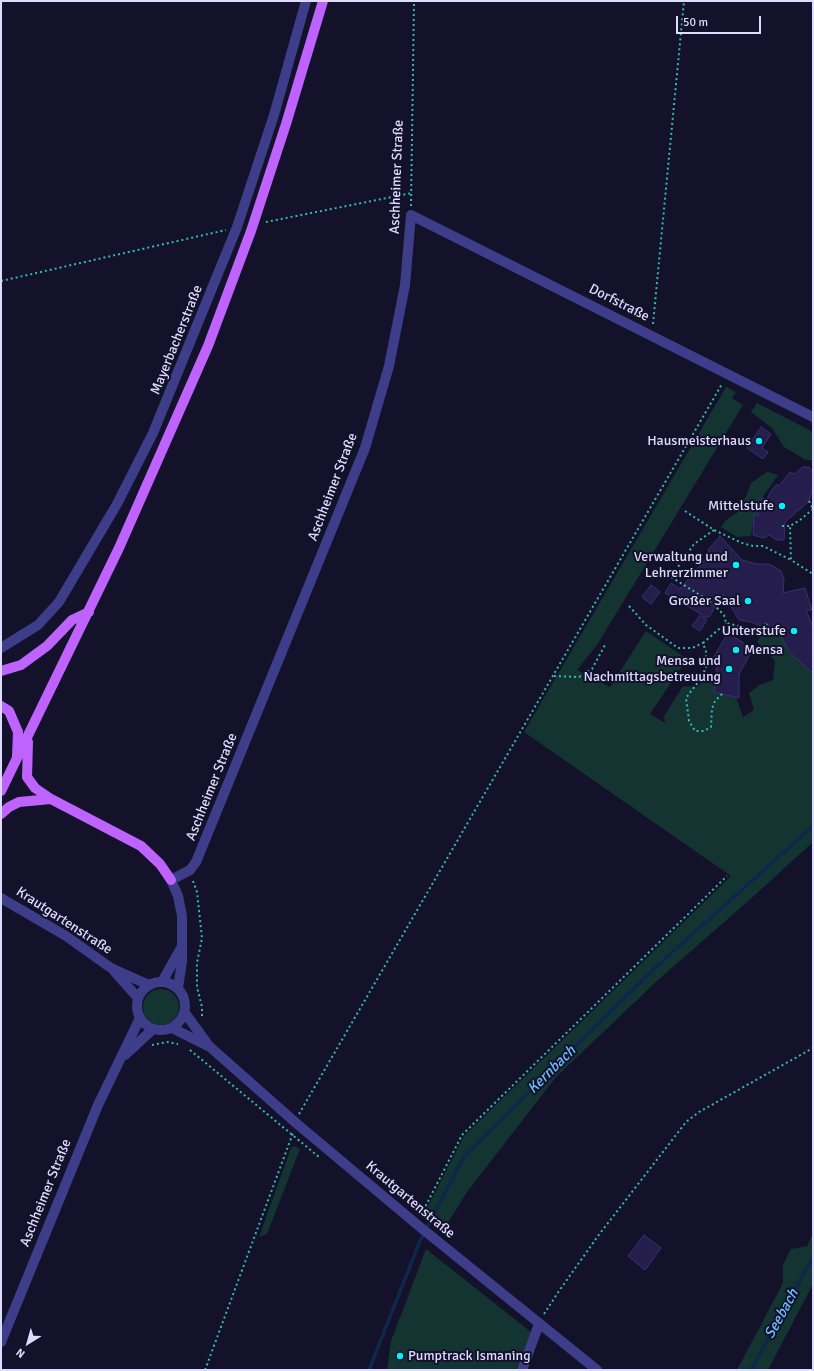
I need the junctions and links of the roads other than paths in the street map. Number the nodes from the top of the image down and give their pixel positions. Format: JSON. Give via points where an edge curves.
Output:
{"nodes":[{"id":1,"x":306,"y":1,"type":"edge"},
{"id":2,"x":323,"y":1,"type":"edge"},
{"id":3,"x":411,"y":214,"type":"joint"},
{"id":4,"x":813,"y":417,"type":"edge"},
{"id":5,"x":89,"y":612,"type":"junction"},
{"id":6,"x":1,"y":648,"type":"edge"},
{"id":7,"x":1,"y":671,"type":"edge"},
{"id":8,"x":1,"y":706,"type":"edge"},
{"id":9,"x":28,"y":736,"type":"junction"},
{"id":10,"x":17,"y":760,"type":"junction"},
{"id":11,"x":1,"y":791,"type":"edge"},
{"id":12,"x":51,"y":799,"type":"junction"},
{"id":13,"x":1,"y":814,"type":"edge"},
{"id":14,"x":171,"y":880,"type":"junction"},
{"id":15,"x":1,"y":898,"type":"edge"},
{"id":16,"x":181,"y":948,"type":"junction"},
{"id":17,"x":111,"y":968,"type":"junction"},
{"id":18,"x":162,"y":982,"type":"junction"},
{"id":19,"x":149,"y":985,"type":"junction"},
{"id":20,"x":178,"y":988,"type":"junction"},
{"id":21,"x":138,"y":998,"type":"junction"},
{"id":22,"x":185,"y":1013,"type":"junction"},
{"id":23,"x":140,"y":1018,"type":"junction"},
{"id":24,"x":172,"y":1028,"type":"junction"},
{"id":25,"x":153,"y":1029,"type":"junction"},
{"id":26,"x":209,"y":1046,"type":"junction"},
{"id":27,"x":122,"y":1058,"type":"junction"},
{"id":28,"x":538,"y":1324,"type":"junction"},
{"id":29,"x":1,"y":1342,"type":"edge"},
{"id":30,"x":522,"y":1370,"type":"edge"},
{"id":31,"x":597,"y":1370,"type":"edge"}],
"edges":[{"from":1,"to":6,"type":"street","name":"Mayerbacherstraße","via":[[274,115],[236,227],[153,433],[117,504],[59,602],[38,625]]},
{"from":2,"to":5,"type":"main road","via":[[286,124],[223,309],[172,430]]},
{"from":3,"to":4,"type":"street","name":"Dorfstraße"},
{"from":3,"to":14,"type":"street","name":"Aschheimer Straße","via":[[405,285],[390,366],[365,448],[196,862],[190,870]]},
{"from":5,"to":7,"type":"main road","via":[[72,620],[47,646],[21,665]]},
{"from":5,"to":9,"type":"main road"},
{"from":8,"to":10,"type":"main road","via":[[9,711],[18,732]]},
{"from":9,"to":10,"type":"main road"},
{"from":9,"to":12,"type":"main road","via":[[27,777],[36,788]]},
{"from":10,"to":11,"type":"main road"},
{"from":12,"to":13,"type":"main road","via":[[19,802]]},
{"from":12,"to":14,"type":"main road","via":[[141,846],[160,864]]},
{"from":14,"to":16,"type":"street","via":[[178,896],[182,916]]},
{"from":15,"to":17,"type":"street","name":"Krautgartenstraße","via":[[66,936]]},
{"from":16,"to":18,"type":"street"},
{"from":16,"to":20,"type":"street"},
{"from":17,"to":19,"type":"street","name":"Krautgartenstraße"},
{"from":17,"to":21,"type":"street","name":"Krautgartenstraße"},
{"from":18,"to":19,"type":"street"},
{"from":18,"to":20,"type":"street"},
{"from":19,"to":21,"type":"street"},
{"from":20,"to":22,"type":"street","via":[[185,999]]},
{"from":21,"to":23,"type":"street"},
{"from":22,"to":24,"type":"street"},
{"from":22,"to":26,"type":"street","name":"Krautgartenstraße"},
{"from":23,"to":25,"type":"street"},
{"from":23,"to":27,"type":"street","name":"Aschheimer Straße"},
{"from":24,"to":25,"type":"street","via":[[159,1031]]},
{"from":24,"to":26,"type":"street","name":"Krautgartenstraße"},
{"from":25,"to":27,"type":"street","name":"Aschheimer Straße"},
{"from":26,"to":28,"type":"street","name":"Krautgartenstraße","via":[[296,1123]]},
{"from":27,"to":29,"type":"street","name":"Aschheimer Straße","via":[[98,1105]]},
{"from":28,"to":30,"type":"street"},
{"from":28,"to":31,"type":"street","name":"Krautgartenstraße"}]}
